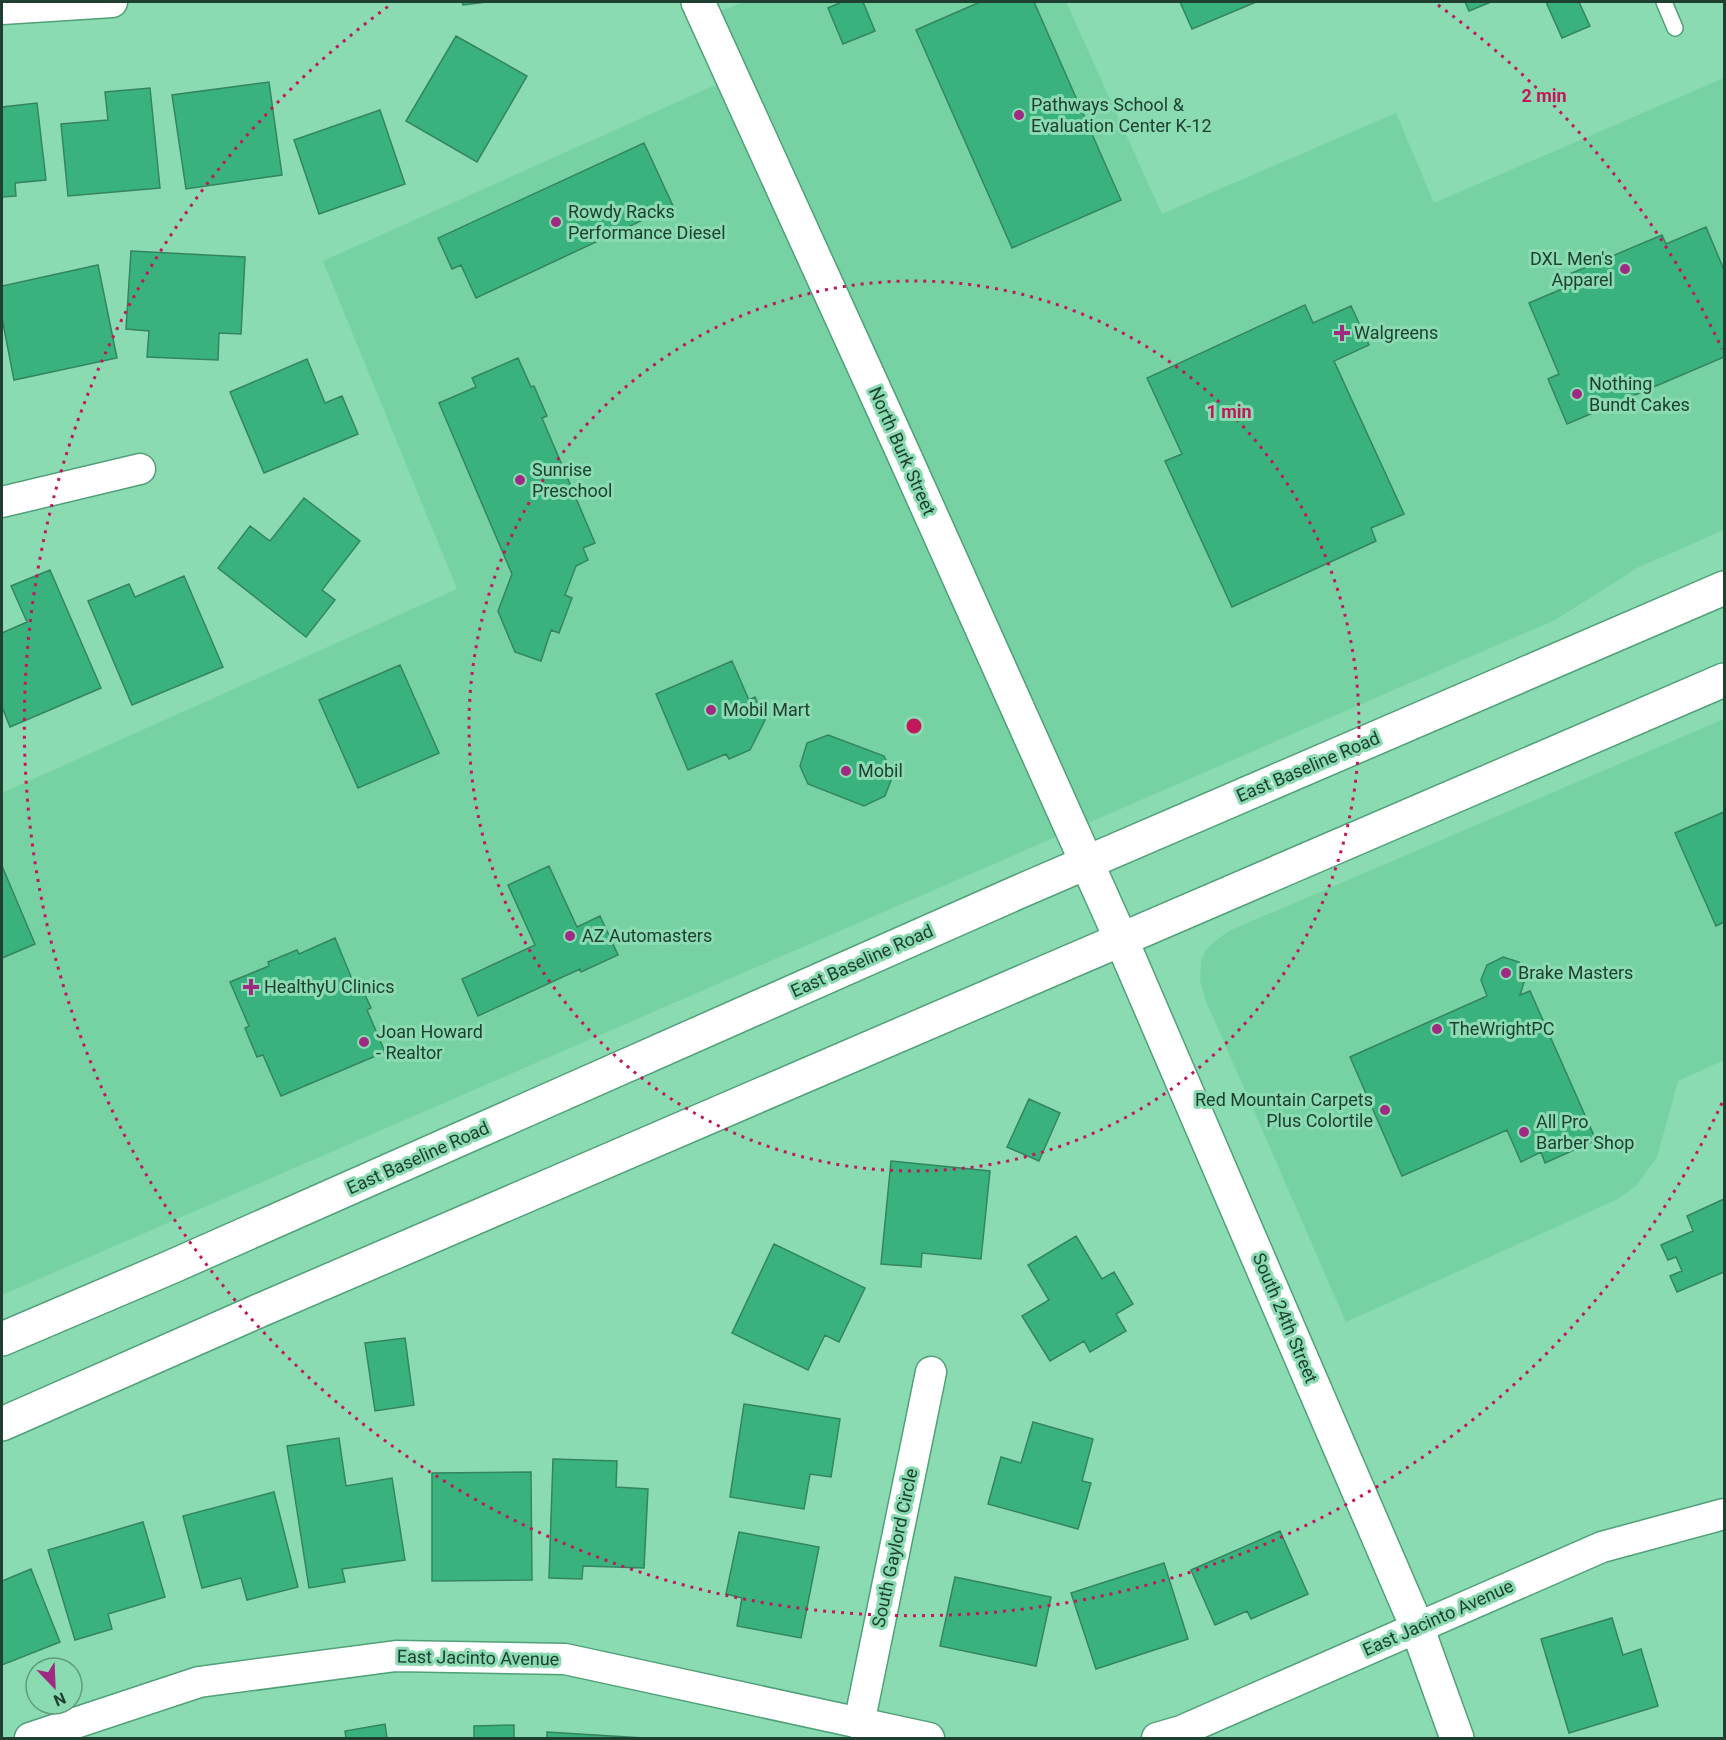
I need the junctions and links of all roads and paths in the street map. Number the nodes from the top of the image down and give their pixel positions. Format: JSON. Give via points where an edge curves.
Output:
{"nodes":[{"id":1,"x":112,"y":2,"type":"edge"},
{"id":2,"x":698,"y":2,"type":"edge"},
{"id":3,"x":1664,"y":2,"type":"edge"},
{"id":4,"x":2,"y":9,"type":"edge"},
{"id":5,"x":1675,"y":28,"type":"dead end"},
{"id":6,"x":140,"y":469,"type":"dead end"},
{"id":7,"x":2,"y":502,"type":"edge"},
{"id":8,"x":1725,"y":588,"type":"edge"},
{"id":9,"x":1725,"y":680,"type":"edge"},
{"id":10,"x":1087,"y":863,"type":"junction"},
{"id":11,"x":1104,"y":901,"type":"joint"},
{"id":12,"x":1121,"y":939,"type":"junction"},
{"id":13,"x":2,"y":1340,"type":"edge"},
{"id":14,"x":931,"y":1372,"type":"dead end"},
{"id":15,"x":2,"y":1424,"type":"edge"},
{"id":16,"x":1725,"y":1514,"type":"edge"},
{"id":17,"x":1417,"y":1627,"type":"junction"},
{"id":18,"x":859,"y":1724,"type":"junction"},
{"id":19,"x":30,"y":1738,"type":"edge"},
{"id":20,"x":929,"y":1738,"type":"edge"},
{"id":21,"x":1157,"y":1738,"type":"edge"},
{"id":22,"x":1457,"y":1738,"type":"edge"}],
"edges":[{"from":1,"to":4,"type":"street"},
{"from":2,"to":10,"type":"main road","name":"North Burk Street"},
{"from":3,"to":5,"type":"lane"},
{"from":6,"to":7,"type":"street"},
{"from":8,"to":10,"type":"main road","name":"East Baseline Road"},
{"from":9,"to":12,"type":"main road"},
{"from":10,"to":11,"type":"main road","name":"North Burk Street"},
{"from":10,"to":13,"type":"main road","name":"East Baseline Road"},
{"from":11,"to":12,"type":"main road","name":"South 24th Street"},
{"from":12,"to":15,"type":"main road"},
{"from":12,"to":17,"type":"main road","name":"South 24th Street"},
{"from":14,"to":18,"type":"street","name":"South Gaylord Circle"},
{"from":16,"to":17,"type":"street","name":"East Jacinto Avenue","via":[[1602,1547]]},
{"from":17,"to":21,"type":"street","name":"East Jacinto Avenue"},
{"from":17,"to":22,"type":"main road","name":"South 24th Street"},
{"from":18,"to":19,"type":"street","name":"East Jacinto Avenue","via":[[565,1659],[396,1656],[199,1682]]},
{"from":18,"to":20,"type":"street","name":"East Jacinto Avenue"}]}
